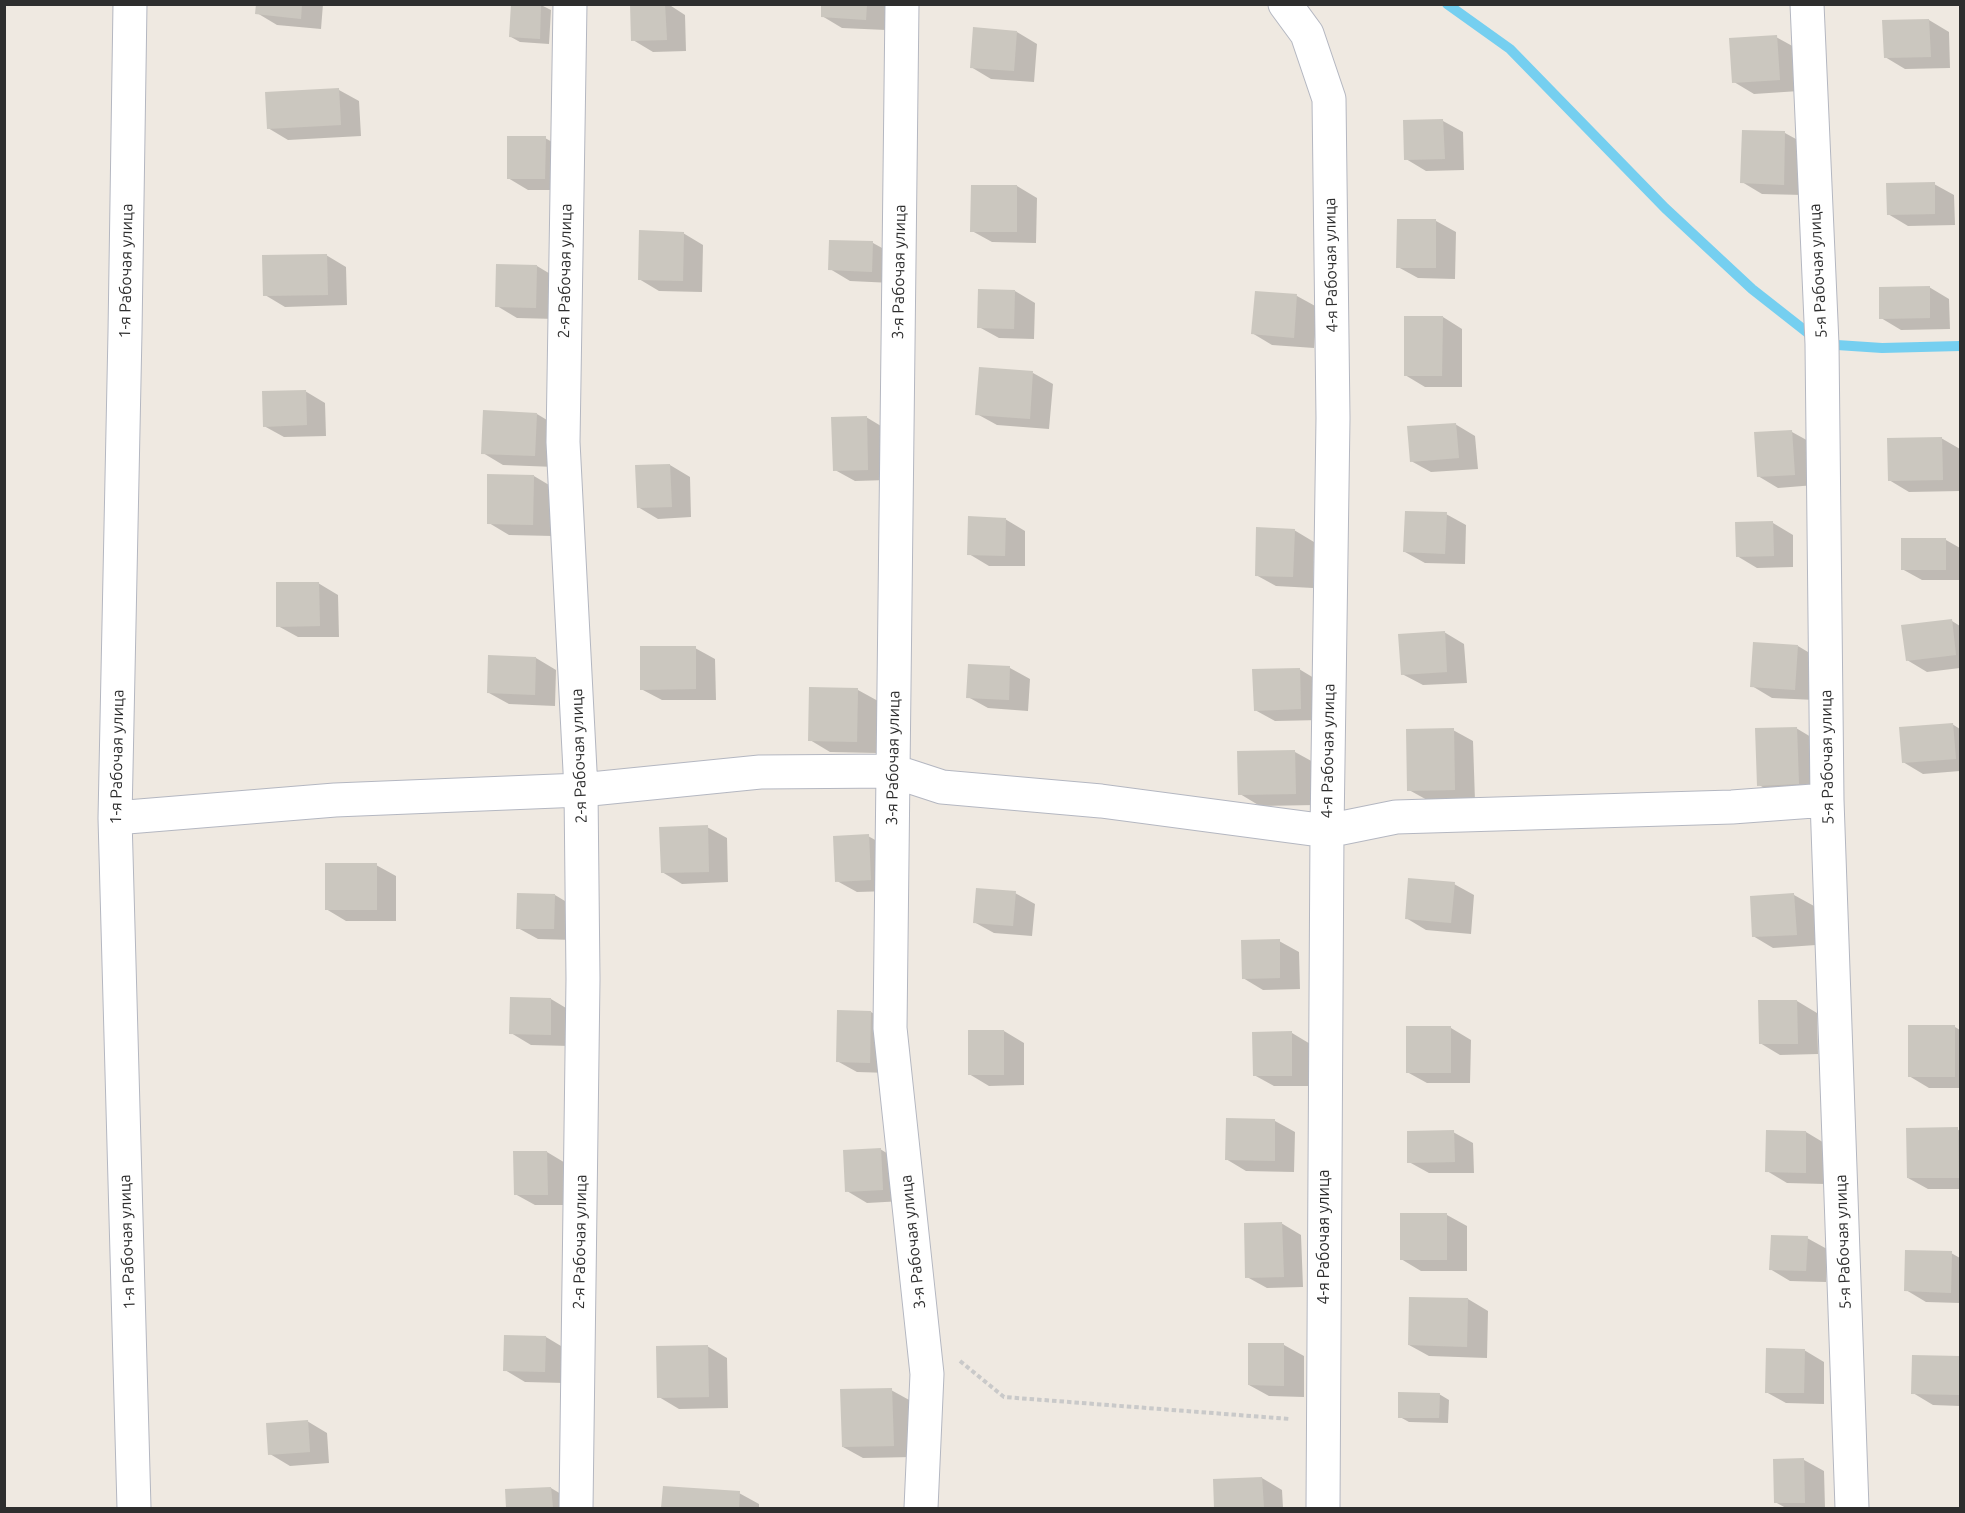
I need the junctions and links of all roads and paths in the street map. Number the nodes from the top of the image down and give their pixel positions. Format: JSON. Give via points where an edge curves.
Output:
{"nodes":[{"id":1,"x":130,"y":4,"type":"edge"},
{"id":2,"x":570,"y":4,"type":"edge"},
{"id":3,"x":902,"y":4,"type":"edge"},
{"id":4,"x":1286,"y":4,"type":"edge"},
{"id":5,"x":1808,"y":4,"type":"edge"},
{"id":6,"x":893,"y":771,"type":"junction"},
{"id":7,"x":581,"y":790,"type":"junction"},
{"id":8,"x":1827,"y":800,"type":"junction"},
{"id":9,"x":115,"y":818,"type":"junction"},
{"id":10,"x":1327,"y":831,"type":"junction"},
{"id":11,"x":926,"y":1358,"type":"junction"},
{"id":12,"x":1323,"y":1422,"type":"junction"},
{"id":13,"x":134,"y":1509,"type":"edge"},
{"id":14,"x":576,"y":1509,"type":"edge"},
{"id":15,"x":921,"y":1509,"type":"edge"},
{"id":16,"x":1323,"y":1509,"type":"edge"},
{"id":17,"x":1852,"y":1509,"type":"edge"}],
"edges":[{"from":1,"to":9,"type":"street","name":"1-я Рабочая улица"},
{"from":2,"to":7,"type":"street","name":"2-я Рабочая улица","via":[[563,442]]},
{"from":3,"to":6,"type":"street","name":"3-я Рабочая улица"},
{"from":4,"to":10,"type":"street","name":"4-я Рабочая улица","via":[[1307,34],[1329,99],[1333,418]]},
{"from":5,"to":8,"type":"street","name":"5-я Рабочая улица","via":[[1822,344]]},
{"from":6,"to":7,"type":"street","via":[[760,772]]},
{"from":6,"to":10,"type":"street","via":[[942,787],[1101,801]]},
{"from":6,"to":11,"type":"street","name":"3-я Рабочая улица","via":[[890,1028]]},
{"from":7,"to":9,"type":"street","via":[[335,800]]},
{"from":7,"to":14,"type":"street","name":"2-я Рабочая улица","via":[[583,979]]},
{"from":8,"to":10,"type":"street","via":[[1732,807],[1396,817]]},
{"from":8,"to":17,"type":"street","name":"5-я Рабочая улица"},
{"from":9,"to":13,"type":"street","name":"1-я Рабочая улица"},
{"from":10,"to":12,"type":"street","name":"4-я Рабочая улица"},
{"from":11,"to":12,"type":"path","via":[[960,1361],[1004,1397]]},
{"from":11,"to":15,"type":"street","name":"3-я Рабочая улица"},
{"from":12,"to":16,"type":"street","name":"4-я Рабочая улица"}]}
